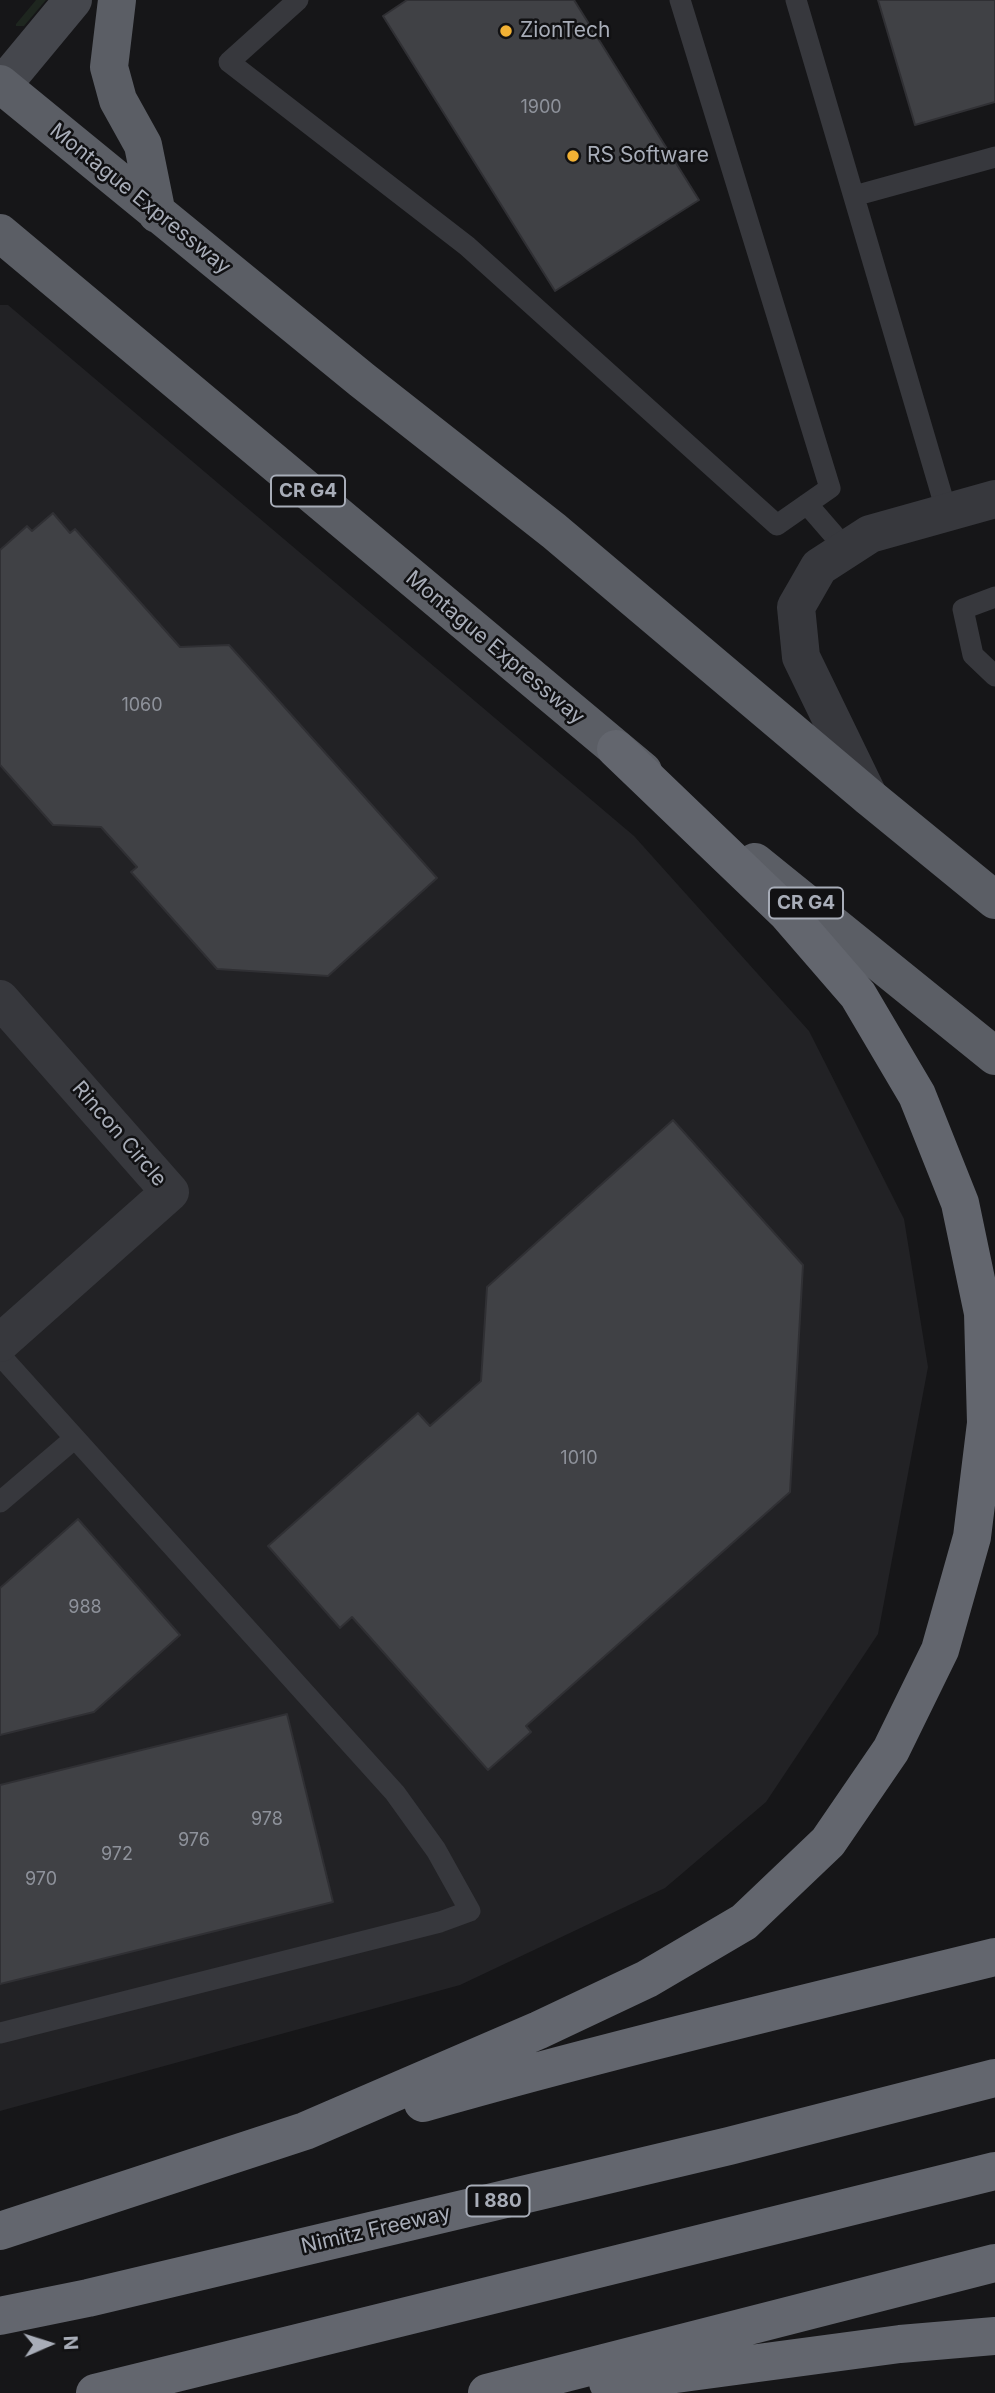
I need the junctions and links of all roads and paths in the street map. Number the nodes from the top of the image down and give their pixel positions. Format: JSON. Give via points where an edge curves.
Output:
{"nodes":[{"id":1,"x":72,"y":0,"type":"edge"},
{"id":2,"x":117,"y":0,"type":"edge"},
{"id":3,"x":298,"y":0,"type":"edge"},
{"id":4,"x":680,"y":0,"type":"edge"},
{"id":5,"x":796,"y":0,"type":"edge"},
{"id":6,"x":1,"y":86,"type":"edge"},
{"id":7,"x":995,"y":157,"type":"edge"},
{"id":8,"x":854,"y":196,"type":"junction"},
{"id":9,"x":157,"y":214,"type":"junction"},
{"id":10,"x":0,"y":233,"type":"edge"},
{"id":11,"x":0,"y":256,"type":"edge"},
{"id":12,"x":46,"y":270,"type":"junction"},
{"id":13,"x":995,"y":499,"type":"edge"},
{"id":14,"x":807,"y":504,"type":"junction"},
{"id":15,"x":947,"y":513,"type":"junction"},
{"id":16,"x":833,"y":558,"type":"junction"},
{"id":17,"x":995,"y":597,"type":"edge"},
{"id":18,"x":995,"y":676,"type":"edge"},
{"id":19,"x":616,"y":749,"type":"junction"},
{"id":20,"x":869,"y":797,"type":"junction"},
{"id":21,"x":995,"y":900,"type":"edge"},
{"id":22,"x":0,"y":999,"type":"edge"},
{"id":23,"x":995,"y":1056,"type":"edge"},
{"id":24,"x":0,"y":1343,"type":"edge"},
{"id":25,"x":0,"y":1355,"type":"edge"},
{"id":26,"x":75,"y":1438,"type":"junction"},
{"id":27,"x":0,"y":1502,"type":"edge"},
{"id":28,"x":995,"y":1957,"type":"edge"},
{"id":29,"x":0,"y":2033,"type":"edge"},
{"id":30,"x":995,"y":2078,"type":"edge"},
{"id":31,"x":306,"y":2131,"type":"junction"},
{"id":32,"x":995,"y":2171,"type":"edge"},
{"id":33,"x":0,"y":2231,"type":"edge"},
{"id":34,"x":995,"y":2263,"type":"edge"},
{"id":35,"x":0,"y":2316,"type":"edge"},
{"id":36,"x":995,"y":2336,"type":"edge"},
{"id":37,"x":95,"y":2393,"type":"edge"},
{"id":38,"x":487,"y":2393,"type":"edge"},
{"id":39,"x":533,"y":2393,"type":"edge"}],
"edges":[{"from":1,"to":6,"type":"main road"},
{"from":2,"to":9,"type":"highway","via":[[109,67],[118,100],[143,145]]},
{"from":3,"to":14,"type":"lane","via":[[229,62],[467,246],[777,525]]},
{"from":4,"to":14,"type":"lane","via":[[830,488]]},
{"from":5,"to":8,"type":"lane"},
{"from":6,"to":9,"type":"highway","name":"Montague Expressway"},
{"from":7,"to":8,"type":"lane"},
{"from":8,"to":15,"type":"lane"},
{"from":9,"to":20,"type":"highway","name":"Montague Expressway","via":[[554,531]]},
{"from":10,"to":12,"type":"highway","name":"Montague Expressway","number":"CR G4"},
{"from":11,"to":12,"type":"highway"},
{"from":12,"to":19,"type":"highway","name":"Montague Expressway","number":"CR G4"},
{"from":13,"to":15,"type":"street"},
{"from":14,"to":16,"type":"lane"},
{"from":15,"to":16,"type":"street","via":[[870,534]]},
{"from":16,"to":20,"type":"street","via":[[796,607],[801,657]]},
{"from":17,"to":18,"type":"lane","via":[[963,609],[974,655]]},
{"from":19,"to":23,"type":"highway","name":"Montague Expressway","number":"CR G4"},
{"from":19,"to":31,"type":"highway","via":[[787,913],[858,995],[917,1095],[960,1203],[983,1312],[986,1423],[972,1537],[940,1650],[891,1750],[828,1842],[744,1922],[647,1979]]},
{"from":20,"to":21,"type":"highway","name":"Montague Expressway"},
{"from":22,"to":24,"type":"street","name":"Rincon Circle","via":[[170,1192]]},
{"from":25,"to":26,"type":"lane"},
{"from":26,"to":27,"type":"lane"},
{"from":26,"to":29,"type":"lane","via":[[395,1793],[436,1850],[470,1911]]},
{"from":28,"to":31,"type":"highway"},
{"from":30,"to":35,"type":"highway","name":"Nimitz Freeway","number":"I 880","via":[[729,2146]]},
{"from":31,"to":33,"type":"highway"},
{"from":32,"to":37,"type":"highway"},
{"from":34,"to":38,"type":"highway"},
{"from":36,"to":39,"type":"highway","via":[[900,2344]]}]}
